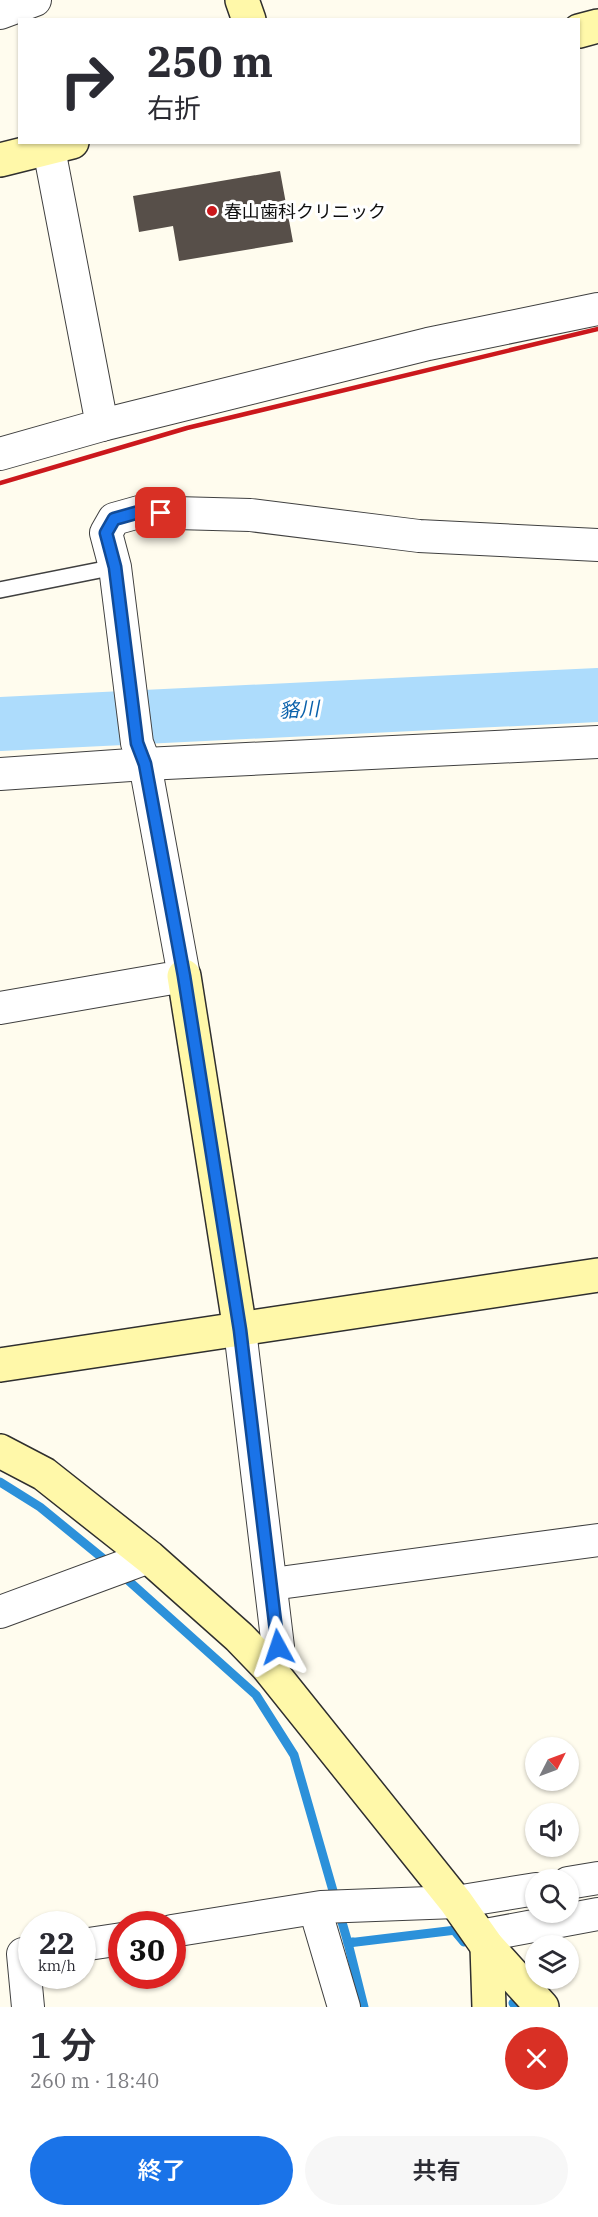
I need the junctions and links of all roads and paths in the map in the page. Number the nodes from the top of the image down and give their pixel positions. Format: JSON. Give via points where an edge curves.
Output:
{"nodes":[{"id":1,"x":35,"y":0,"type":"edge"},
{"id":2,"x":242,"y":0,"type":"edge"},
{"id":3,"x":0,"y":14,"type":"edge"},
{"id":4,"x":248,"y":18,"type":"edge"},
{"id":5,"x":598,"y":26,"type":"edge"},
{"id":6,"x":580,"y":31,"type":"edge"},
{"id":7,"x":61,"y":146,"type":"edge"},
{"id":8,"x":0,"y":160,"type":"edge"},
{"id":9,"x":598,"y":309,"type":"edge"},
{"id":10,"x":102,"y":425,"type":"junction"},
{"id":11,"x":0,"y":454,"type":"edge"},
{"id":12,"x":598,"y":545,"type":"edge"},
{"id":13,"x":115,"y":567,"type":"junction"},
{"id":14,"x":0,"y":590,"type":"edge"},
{"id":15,"x":598,"y":742,"type":"edge"},
{"id":16,"x":141,"y":753,"type":"junction"},
{"id":17,"x":0,"y":774,"type":"edge"},
{"id":18,"x":184,"y":976,"type":"junction"},
{"id":19,"x":0,"y":1008,"type":"edge"},
{"id":20,"x":598,"y":1275,"type":"edge"},
{"id":21,"x":240,"y":1330,"type":"junction"},
{"id":22,"x":0,"y":1365,"type":"edge"},
{"id":23,"x":0,"y":1451,"type":"edge"},
{"id":24,"x":598,"y":1540,"type":"edge"},
{"id":25,"x":125,"y":1566,"type":"junction"},
{"id":26,"x":272,"y":1584,"type":"junction"},
{"id":27,"x":0,"y":1612,"type":"edge"},
{"id":28,"x":267,"y":1666,"type":"junction"},
{"id":29,"x":598,"y":1878,"type":"edge"},
{"id":30,"x":579,"y":1881,"type":"edge"},
{"id":31,"x":525,"y":1891,"type":"edge"},
{"id":32,"x":456,"y":1902,"type":"junction"},
{"id":33,"x":318,"y":1908,"type":"junction"},
{"id":34,"x":598,"y":1914,"type":"edge"},
{"id":35,"x":186,"y":1929,"type":"edge"},
{"id":36,"x":483,"y":1941,"type":"junction"},
{"id":37,"x":25,"y":1989,"type":"edge"},
{"id":38,"x":28,"y":2007,"type":"edge"},
{"id":39,"x":344,"y":2007,"type":"edge"},
{"id":40,"x":489,"y":2007,"type":"edge"},
{"id":41,"x":542,"y":2007,"type":"edge"}],
"edges":[{"from":1,"to":3,"type":"street"},
{"from":2,"to":4,"type":"street"},
{"from":5,"to":6,"type":"street"},
{"from":7,"to":8,"type":"street"},
{"from":7,"to":10,"type":"street"},
{"from":9,"to":10,"type":"street","via":[[428,344]]},
{"from":10,"to":11,"type":"street"},
{"from":12,"to":13,"type":"street","via":[[419,536],[250,515],[139,512],[114,519],[106,533]]},
{"from":13,"to":14,"type":"lane"},
{"from":13,"to":16,"type":"street"},
{"from":15,"to":16,"type":"street"},
{"from":16,"to":17,"type":"street"},
{"from":16,"to":18,"type":"street"},
{"from":18,"to":19,"type":"street"},
{"from":18,"to":21,"type":"street"},
{"from":20,"to":21,"type":"street"},
{"from":21,"to":22,"type":"street"},
{"from":21,"to":26,"type":"street"},
{"from":23,"to":25,"type":"street","via":[[44,1474]]},
{"from":24,"to":26,"type":"street"},
{"from":25,"to":27,"type":"street"},
{"from":25,"to":28,"type":"street","via":[[239,1637]]},
{"from":26,"to":28,"type":"street","via":[[278,1647]]},
{"from":28,"to":32,"type":"street"},
{"from":29,"to":30,"type":"street"},
{"from":31,"to":32,"type":"street"},
{"from":32,"to":33,"type":"street"},
{"from":32,"to":36,"type":"street"},
{"from":33,"to":35,"type":"street"},
{"from":33,"to":39,"type":"street"},
{"from":34,"to":36,"type":"street"},
{"from":36,"to":40,"type":"street"},
{"from":36,"to":41,"type":"street"},
{"from":37,"to":38,"type":"street"}]}
